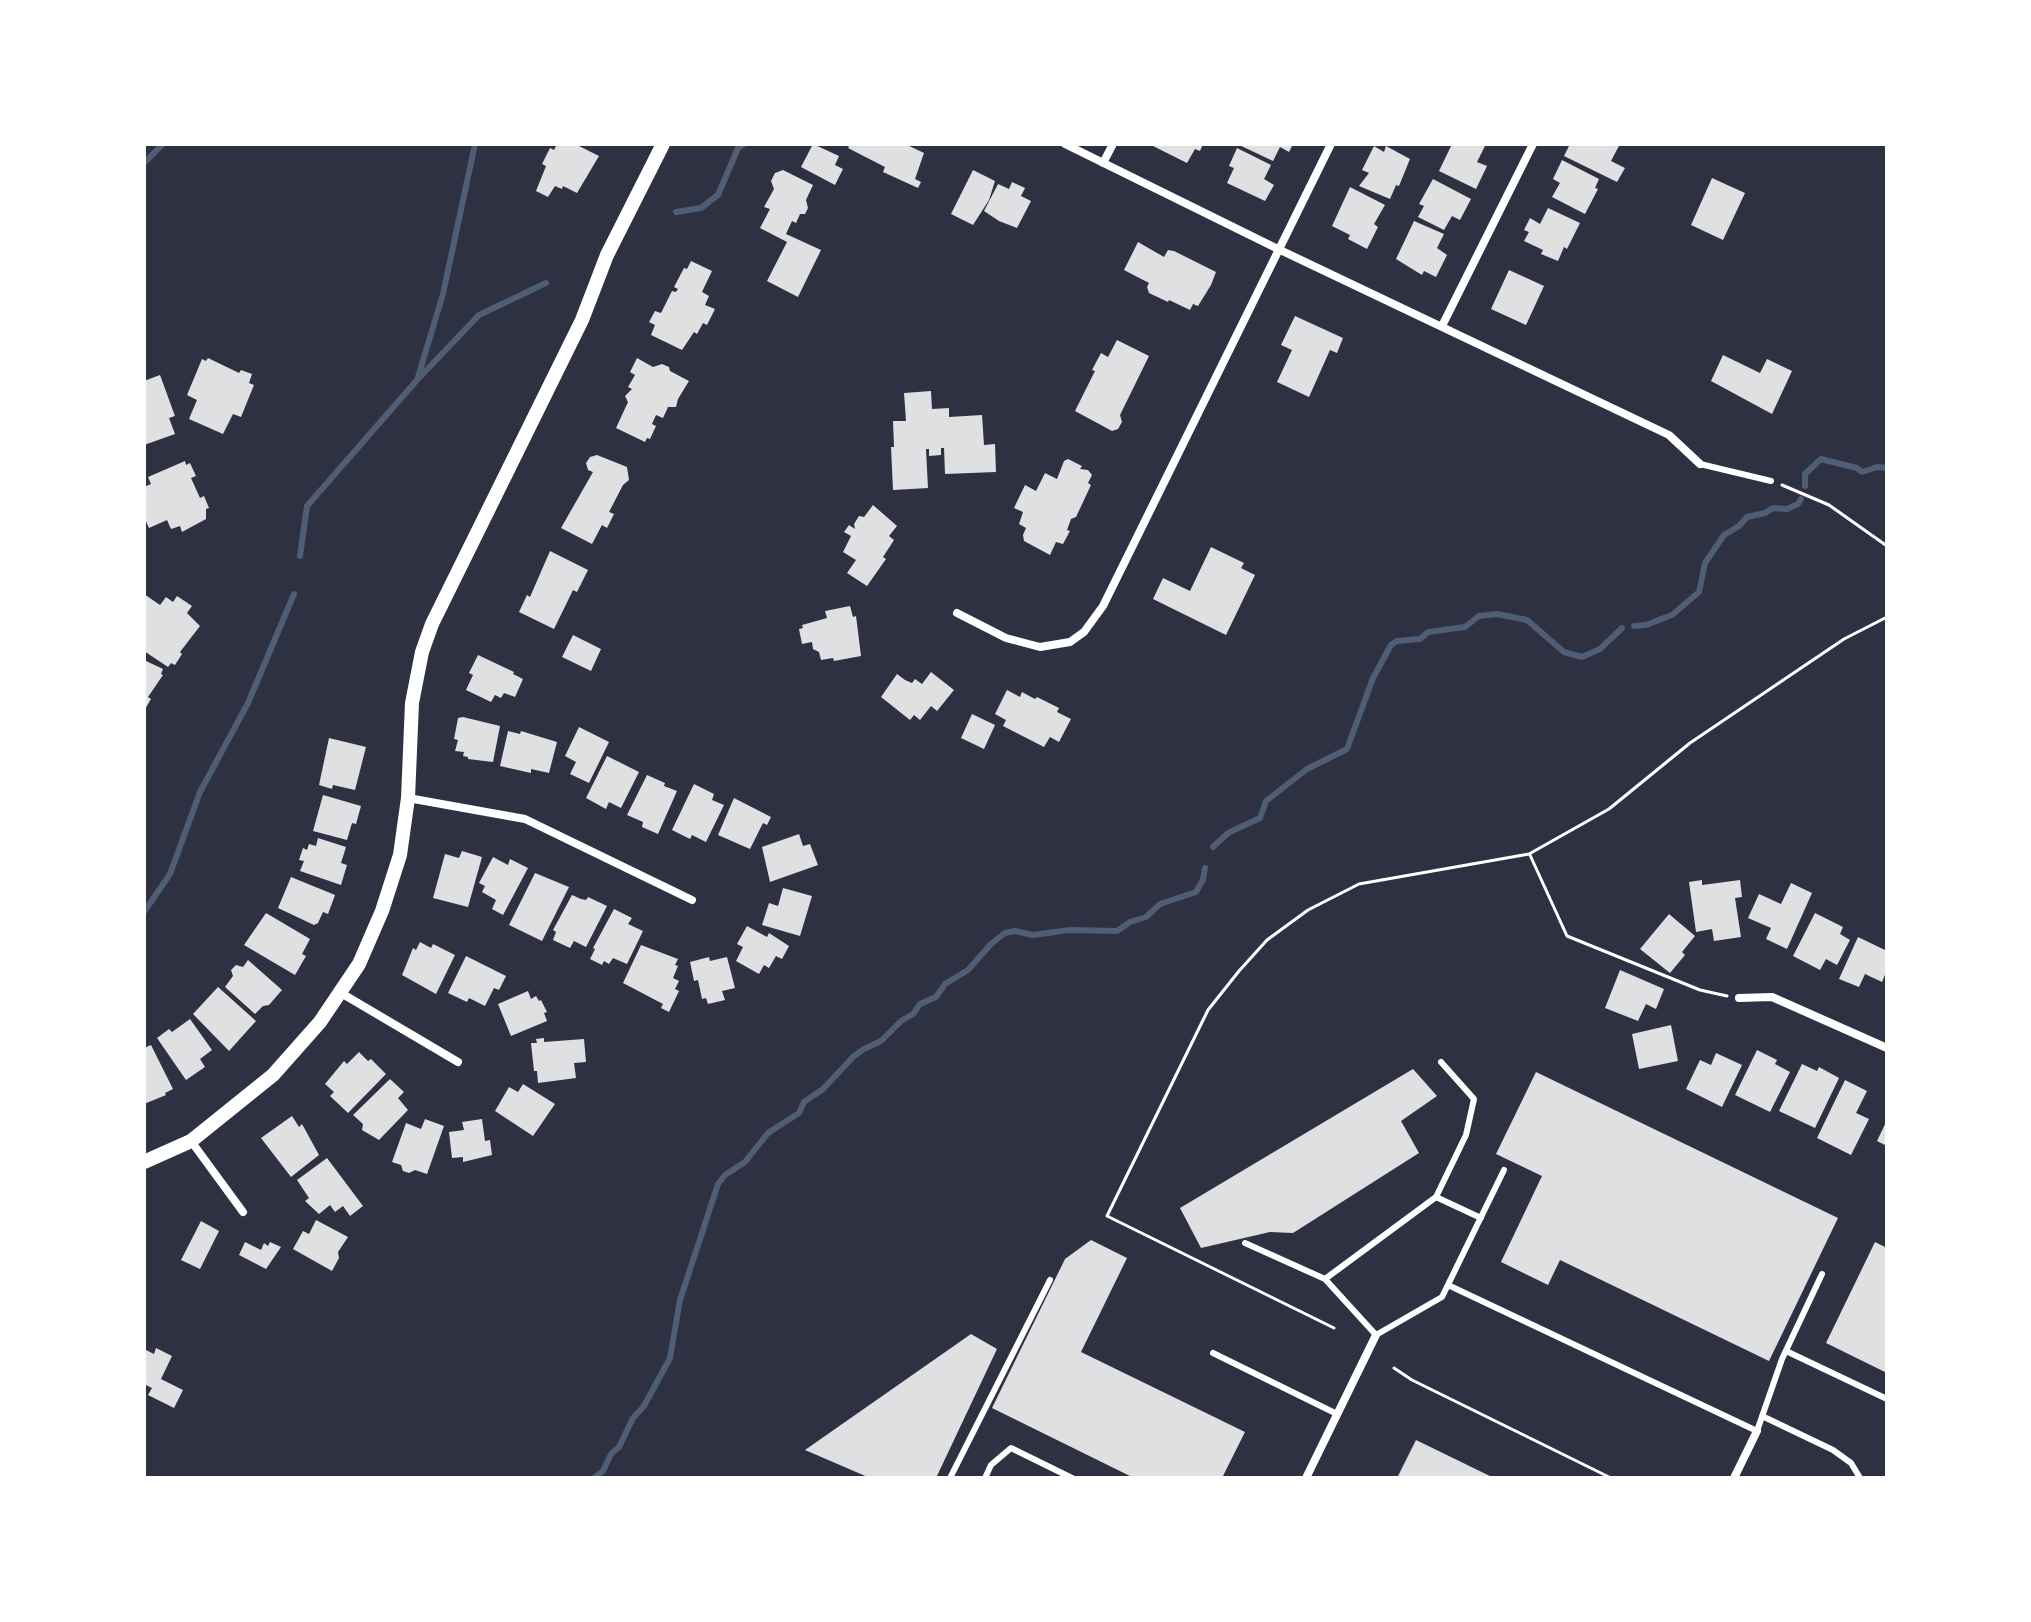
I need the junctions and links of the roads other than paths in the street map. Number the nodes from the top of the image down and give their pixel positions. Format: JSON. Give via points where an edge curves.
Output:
{"nodes":[{"id":1,"x":663,"y":144,"type":"edge"},
{"id":2,"x":1065,"y":144,"type":"edge"},
{"id":3,"x":1113,"y":144,"type":"edge"},
{"id":4,"x":1331,"y":144,"type":"edge"},
{"id":5,"x":1533,"y":144,"type":"edge"},
{"id":6,"x":1103,"y":163,"type":"junction"},
{"id":7,"x":1278,"y":249,"type":"junction"},
{"id":8,"x":1442,"y":326,"type":"junction"},
{"id":9,"x":1700,"y":464,"type":"joint"},
{"id":10,"x":1771,"y":481,"type":"road end"},
{"id":11,"x":957,"y":613,"type":"dead end"},
{"id":12,"x":408,"y":798,"type":"junction"},
{"id":13,"x":692,"y":900,"type":"dead end"},
{"id":14,"x":341,"y":993,"type":"junction"},
{"id":15,"x":1739,"y":998,"type":"road end"},
{"id":16,"x":1887,"y":1048,"type":"edge"},
{"id":17,"x":458,"y":1062,"type":"dead end"},
{"id":18,"x":1441,"y":1062,"type":"dead end"},
{"id":19,"x":191,"y":1141,"type":"junction"},
{"id":20,"x":144,"y":1162,"type":"edge"},
{"id":21,"x":1504,"y":1170,"type":"dead end"},
{"id":22,"x":1436,"y":1197,"type":"junction"},
{"id":23,"x":243,"y":1212,"type":"dead end"},
{"id":24,"x":1481,"y":1218,"type":"junction"},
{"id":25,"x":1245,"y":1243,"type":"dead end"},
{"id":26,"x":1822,"y":1274,"type":"dead end"},
{"id":27,"x":1325,"y":1279,"type":"junction"},
{"id":28,"x":1050,"y":1280,"type":"dead end"},
{"id":29,"x":1448,"y":1285,"type":"junction"},
{"id":30,"x":1376,"y":1335,"type":"junction"},
{"id":31,"x":1786,"y":1351,"type":"junction"},
{"id":32,"x":1213,"y":1353,"type":"dead end"},
{"id":33,"x":1887,"y":1399,"type":"edge"},
{"id":34,"x":1337,"y":1414,"type":"junction"},
{"id":35,"x":1762,"y":1416,"type":"junction"},
{"id":36,"x":1757,"y":1431,"type":"junction"},
{"id":37,"x":950,"y":1478,"type":"edge"},
{"id":38,"x":985,"y":1478,"type":"edge"},
{"id":39,"x":1072,"y":1478,"type":"edge"},
{"id":40,"x":1306,"y":1478,"type":"edge"},
{"id":41,"x":1734,"y":1478,"type":"edge"},
{"id":42,"x":1860,"y":1478,"type":"edge"}],
"edges":[{"from":1,"to":12,"type":"street","via":[[432,624],[415,682]]},
{"from":2,"to":6,"type":"street"},
{"from":3,"to":6,"type":"street"},
{"from":4,"to":7,"type":"street"},
{"from":5,"to":8,"type":"street"},
{"from":6,"to":7,"type":"street"},
{"from":7,"to":8,"type":"street"},
{"from":7,"to":11,"type":"street","via":[[1103,606],[1084,632],[1070,642],[1040,647],[1006,638]]},
{"from":8,"to":9,"type":"street","via":[[1669,435]]},
{"from":9,"to":10,"type":"lane"},
{"from":12,"to":13,"type":"street","via":[[525,819]]},
{"from":12,"to":14,"type":"street","via":[[392,883],[371,939]]},
{"from":14,"to":17,"type":"street"},
{"from":14,"to":19,"type":"street","via":[[273,1075]]},
{"from":15,"to":16,"type":"street","via":[[1772,997]]},
{"from":18,"to":22,"type":"lane","via":[[1474,1099],[1466,1135]]},
{"from":19,"to":20,"type":"street"},
{"from":19,"to":23,"type":"street"},
{"from":21,"to":24,"type":"lane"},
{"from":22,"to":24,"type":"lane"},
{"from":22,"to":27,"type":"lane"},
{"from":24,"to":29,"type":"lane"},
{"from":25,"to":27,"type":"lane"},
{"from":26,"to":31,"type":"lane"},
{"from":27,"to":30,"type":"lane"},
{"from":28,"to":37,"type":"lane"},
{"from":29,"to":30,"type":"lane","via":[[1442,1297]]},
{"from":29,"to":36,"type":"lane"},
{"from":30,"to":34,"type":"street"},
{"from":31,"to":33,"type":"lane"},
{"from":31,"to":35,"type":"lane"},
{"from":32,"to":34,"type":"lane"},
{"from":34,"to":40,"type":"street"},
{"from":35,"to":36,"type":"lane"},
{"from":35,"to":42,"type":"lane","via":[[1833,1450]]},
{"from":36,"to":41,"type":"street"},
{"from":38,"to":39,"type":"lane","via":[[1011,1448]]}]}
